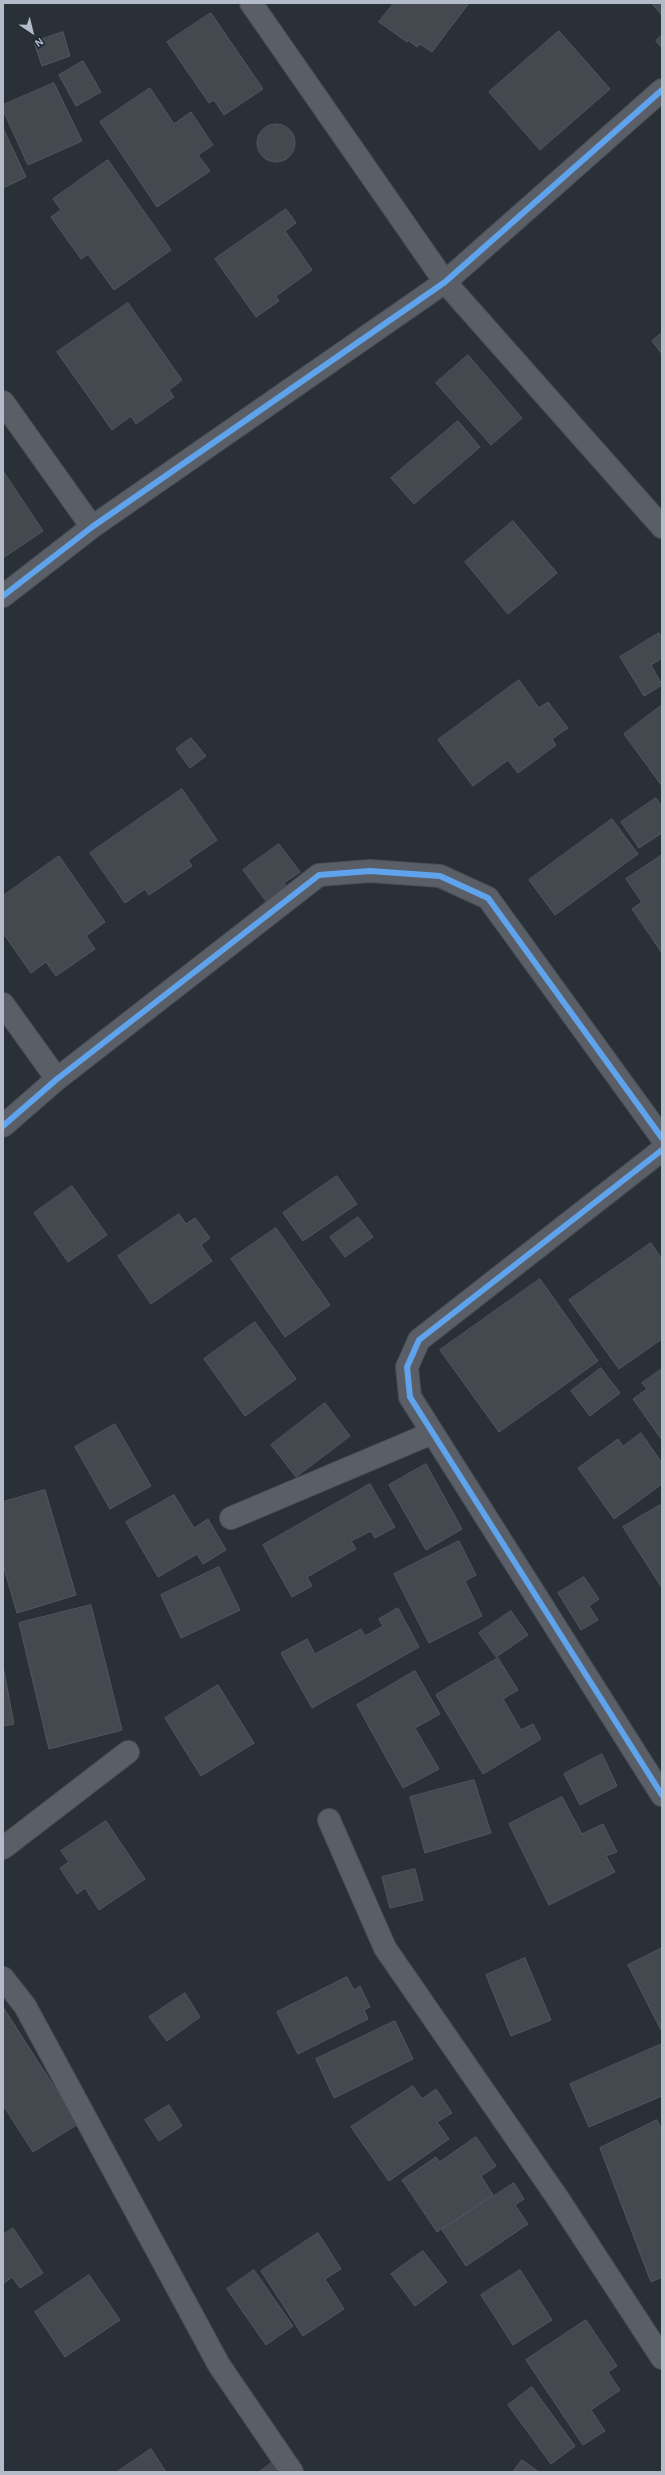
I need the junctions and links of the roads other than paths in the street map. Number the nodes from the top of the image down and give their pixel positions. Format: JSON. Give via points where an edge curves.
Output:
{"nodes":[{"id":1,"x":251,"y":3,"type":"edge"},
{"id":2,"x":662,"y":90,"type":"edge"},
{"id":3,"x":445,"y":282,"type":"junction"},
{"id":4,"x":3,"y":402,"type":"edge"},
{"id":5,"x":92,"y":527,"type":"junction"},
{"id":6,"x":662,"y":527,"type":"edge"},
{"id":7,"x":3,"y":596,"type":"edge"},
{"id":8,"x":3,"y":1004,"type":"edge"},
{"id":9,"x":57,"y":1079,"type":"junction"},
{"id":10,"x":3,"y":1126,"type":"edge"},
{"id":11,"x":662,"y":1138,"type":"edge"},
{"id":12,"x":662,"y":1150,"type":"edge"},
{"id":13,"x":432,"y":1433,"type":"junction"},
{"id":14,"x":231,"y":1518,"type":"dead end"},
{"id":15,"x":128,"y":1752,"type":"dead end"},
{"id":16,"x":662,"y":1795,"type":"edge"},
{"id":17,"x":329,"y":1820,"type":"dead end"},
{"id":18,"x":3,"y":1848,"type":"edge"},
{"id":19,"x":3,"y":1978,"type":"edge"},
{"id":20,"x":662,"y":2358,"type":"edge"},
{"id":21,"x":292,"y":2472,"type":"edge"}],
"edges":[{"from":1,"to":3,"type":"street"},
{"from":2,"to":3,"type":"street"},
{"from":3,"to":5,"type":"street"},
{"from":3,"to":6,"type":"street"},
{"from":4,"to":5,"type":"street"},
{"from":5,"to":7,"type":"street"},
{"from":8,"to":9,"type":"street"},
{"from":9,"to":10,"type":"street"},
{"from":9,"to":11,"type":"street","via":[[319,876],[370,871],[440,876],[488,898]]},
{"from":12,"to":13,"type":"street","via":[[419,1340],[407,1367],[410,1397]]},
{"from":13,"to":14,"type":"street"},
{"from":13,"to":16,"type":"street"},
{"from":15,"to":18,"type":"street"},
{"from":17,"to":20,"type":"street","via":[[385,1948],[559,2200]]},
{"from":19,"to":21,"type":"street","via":[[25,2006],[219,2365]]}]}
